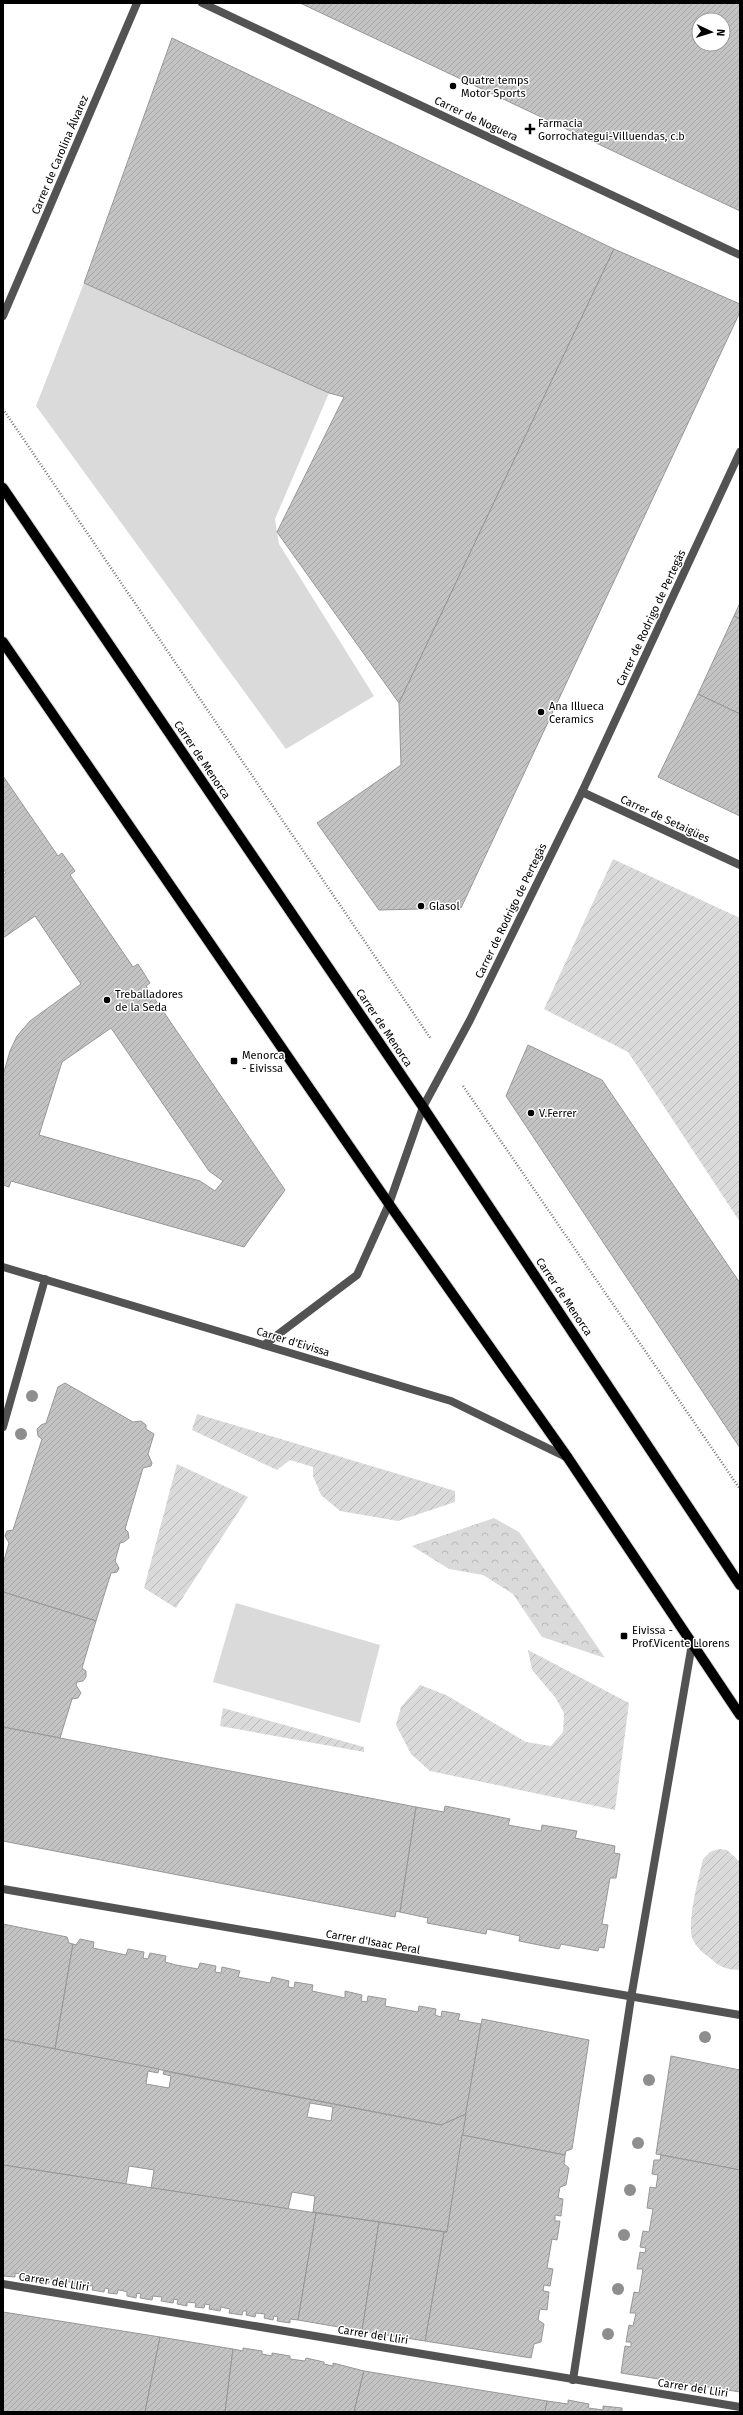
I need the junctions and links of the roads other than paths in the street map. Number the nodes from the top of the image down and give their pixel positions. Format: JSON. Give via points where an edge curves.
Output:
{"nodes":[{"id":1,"x":137,"y":3,"type":"edge"},
{"id":2,"x":202,"y":3,"type":"edge"},
{"id":3,"x":740,"y":255,"type":"edge"},
{"id":4,"x":3,"y":316,"type":"edge"},
{"id":5,"x":740,"y":452,"type":"edge"},
{"id":6,"x":3,"y":488,"type":"edge"},
{"id":7,"x":3,"y":642,"type":"edge"},
{"id":8,"x":582,"y":792,"type":"junction"},
{"id":9,"x":740,"y":865,"type":"edge"},
{"id":10,"x":423,"y":1107,"type":"junction"},
{"id":11,"x":389,"y":1204,"type":"junction"},
{"id":12,"x":3,"y":1267,"type":"edge"},
{"id":13,"x":45,"y":1279,"type":"junction"},
{"id":14,"x":264,"y":1345,"type":"junction"},
{"id":15,"x":3,"y":1427,"type":"edge"},
{"id":16,"x":568,"y":1458,"type":"junction"},
{"id":17,"x":740,"y":1585,"type":"edge"},
{"id":18,"x":692,"y":1644,"type":"junction"},
{"id":19,"x":740,"y":1715,"type":"edge"},
{"id":20,"x":3,"y":1889,"type":"edge"},
{"id":21,"x":631,"y":1998,"type":"junction"},
{"id":22,"x":740,"y":2015,"type":"edge"},
{"id":23,"x":3,"y":2284,"type":"edge"},
{"id":24,"x":573,"y":2380,"type":"junction"},
{"id":25,"x":740,"y":2407,"type":"edge"}],
"edges":[{"from":1,"to":4,"type":"street","name":"Carrer de Carolina Álvarez"},
{"from":2,"to":3,"type":"street","name":"Carrer de Noguera"},
{"from":5,"to":8,"type":"street","name":"Carrer de Rodrigo de Pertegàs"},
{"from":6,"to":10,"type":"main road","name":"Carrer de Menorca"},
{"from":7,"to":11,"type":"main road"},
{"from":8,"to":9,"type":"street","name":"Carrer de Setaigües"},
{"from":8,"to":10,"type":"street","name":"Carrer de Rodrigo de Pertegàs","via":[[470,1020]]},
{"from":10,"to":11,"type":"street","name":"Carrer de Rodrigo de Pertegàs"},
{"from":10,"to":17,"type":"main road","name":"Carrer de Menorca"},
{"from":11,"to":14,"type":"street","name":"Carrer de Rodrigo de Pertegàs","via":[[357,1275]]},
{"from":11,"to":16,"type":"main road"},
{"from":12,"to":13,"type":"street","name":"Carrer d'Eivissa"},
{"from":13,"to":14,"type":"street","name":"Carrer d'Eivissa"},
{"from":13,"to":15,"type":"street"},
{"from":14,"to":16,"type":"street","name":"Carrer d'Eivissa","via":[[451,1401]]},
{"from":16,"to":18,"type":"main road"},
{"from":18,"to":19,"type":"main road"},
{"from":18,"to":21,"type":"street"},
{"from":20,"to":21,"type":"street","name":"Carrer d'Isaac Peral"},
{"from":21,"to":22,"type":"street","name":"Carrer d'Isaac Peral"},
{"from":21,"to":24,"type":"street"},
{"from":23,"to":24,"type":"street","name":"Carrer del Lliri"},
{"from":24,"to":25,"type":"street","name":"Carrer del Lliri"}]}
